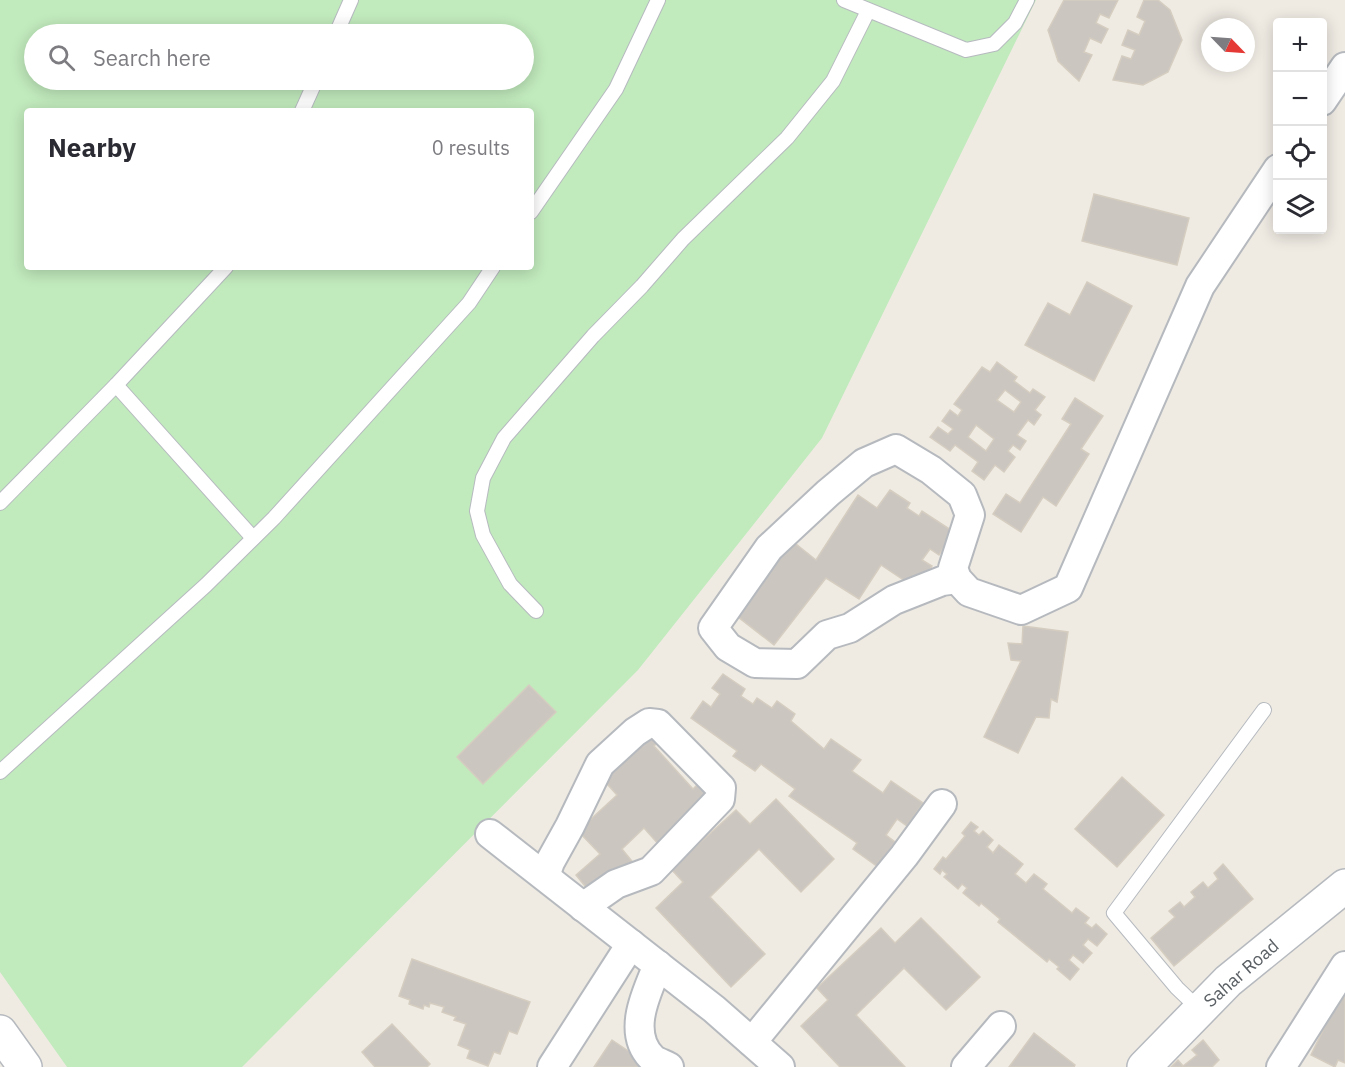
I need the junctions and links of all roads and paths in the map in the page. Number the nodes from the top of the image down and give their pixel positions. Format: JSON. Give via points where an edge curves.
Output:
{"nodes":[{"id":1,"x":351,"y":0,"type":"edge"},
{"id":2,"x":658,"y":0,"type":"edge"},
{"id":3,"x":844,"y":0,"type":"edge"},
{"id":4,"x":1027,"y":0,"type":"edge"},
{"id":5,"x":868,"y":11,"type":"junction"},
{"id":6,"x":340,"y":24,"type":"edge"},
{"id":7,"x":1345,"y":67,"type":"edge"},
{"id":8,"x":311,"y":90,"type":"edge"},
{"id":9,"x":1327,"y":95,"type":"edge"},
{"id":10,"x":303,"y":108,"type":"edge"},
{"id":11,"x":1273,"y":176,"type":"edge"},
{"id":12,"x":534,"y":208,"type":"edge"},
{"id":13,"x":223,"y":270,"type":"edge"},
{"id":14,"x":491,"y":270,"type":"edge"},
{"id":15,"x":116,"y":385,"type":"junction"},
{"id":16,"x":0,"y":503,"type":"edge"},
{"id":17,"x":253,"y":538,"type":"junction"},
{"id":18,"x":957,"y":579,"type":"junction"},
{"id":19,"x":536,"y":611,"type":"dead end"},
{"id":20,"x":1264,"y":710,"type":"dead end"},
{"id":21,"x":0,"y":772,"type":"edge"},
{"id":22,"x":942,"y":804,"type":"dead end"},
{"id":23,"x":490,"y":834,"type":"dead end"},
{"id":24,"x":545,"y":876,"type":"junction"},
{"id":25,"x":1340,"y":897,"type":"edge"},
{"id":26,"x":583,"y":907,"type":"junction"},
{"id":27,"x":631,"y":944,"type":"junction"},
{"id":28,"x":658,"y":965,"type":"junction"},
{"id":29,"x":1345,"y":966,"type":"edge"},
{"id":30,"x":1200,"y":1010,"type":"junction"},
{"id":31,"x":1001,"y":1026,"type":"dead end"},
{"id":32,"x":0,"y":1032,"type":"edge"},
{"id":33,"x":766,"y":1059,"type":"edge"},
{"id":34,"x":25,"y":1067,"type":"edge"},
{"id":35,"x":552,"y":1067,"type":"edge"},
{"id":36,"x":669,"y":1067,"type":"edge"},
{"id":37,"x":966,"y":1067,"type":"edge"},
{"id":38,"x":1144,"y":1067,"type":"edge"},
{"id":39,"x":1281,"y":1067,"type":"edge"}],
"edges":[{"from":1,"to":6,"type":"lane"},
{"from":2,"to":12,"type":"lane","via":[[616,89]]},
{"from":3,"to":5,"type":"lane"},
{"from":4,"to":5,"type":"lane","via":[[1016,23],[994,44],[966,50]]},
{"from":5,"to":19,"type":"lane","via":[[833,81],[787,138],[682,239],[504,438],[483,478],[477,511],[483,535],[510,584]]},
{"from":7,"to":9,"type":"street"},
{"from":8,"to":10,"type":"lane"},
{"from":11,"to":18,"type":"street","via":[[1200,286],[1068,588],[1021,610],[969,592]]},
{"from":13,"to":15,"type":"lane"},
{"from":14,"to":17,"type":"lane","via":[[469,303]]},
{"from":15,"to":16,"type":"lane"},
{"from":15,"to":17,"type":"lane"},
{"from":17,"to":21,"type":"lane"},
{"from":18,"to":18,"type":"street","via":[[894,600],[850,628],[827,635],[797,664],[755,663],[728,647],[713,628],[769,548],[864,463],[896,449],[962,495],[970,515],[953,568]]},
{"from":20,"to":30,"type":"lane","via":[[1114,913]]},
{"from":22,"to":33,"type":"street"},
{"from":23,"to":24,"type":"street"},
{"from":24,"to":26,"type":"street"},
{"from":24,"to":26,"type":"street","via":[[600,764],[634,732],[649,723],[658,724],[721,788],[720,799],[651,871],[616,884]]},
{"from":25,"to":30,"type":"street","name":"Sahar Road","via":[[1228,981]]},
{"from":26,"to":27,"type":"street"},
{"from":27,"to":28,"type":"street"},
{"from":27,"to":35,"type":"street"},
{"from":28,"to":33,"type":"street","via":[[714,1009]]},
{"from":28,"to":36,"type":"street","via":[[640,1011],[640,1029],[652,1058]]},
{"from":29,"to":39,"type":"street"},
{"from":30,"to":38,"type":"street","name":"Sahar Road"},
{"from":31,"to":37,"type":"street"},
{"from":32,"to":34,"type":"street"}]}
